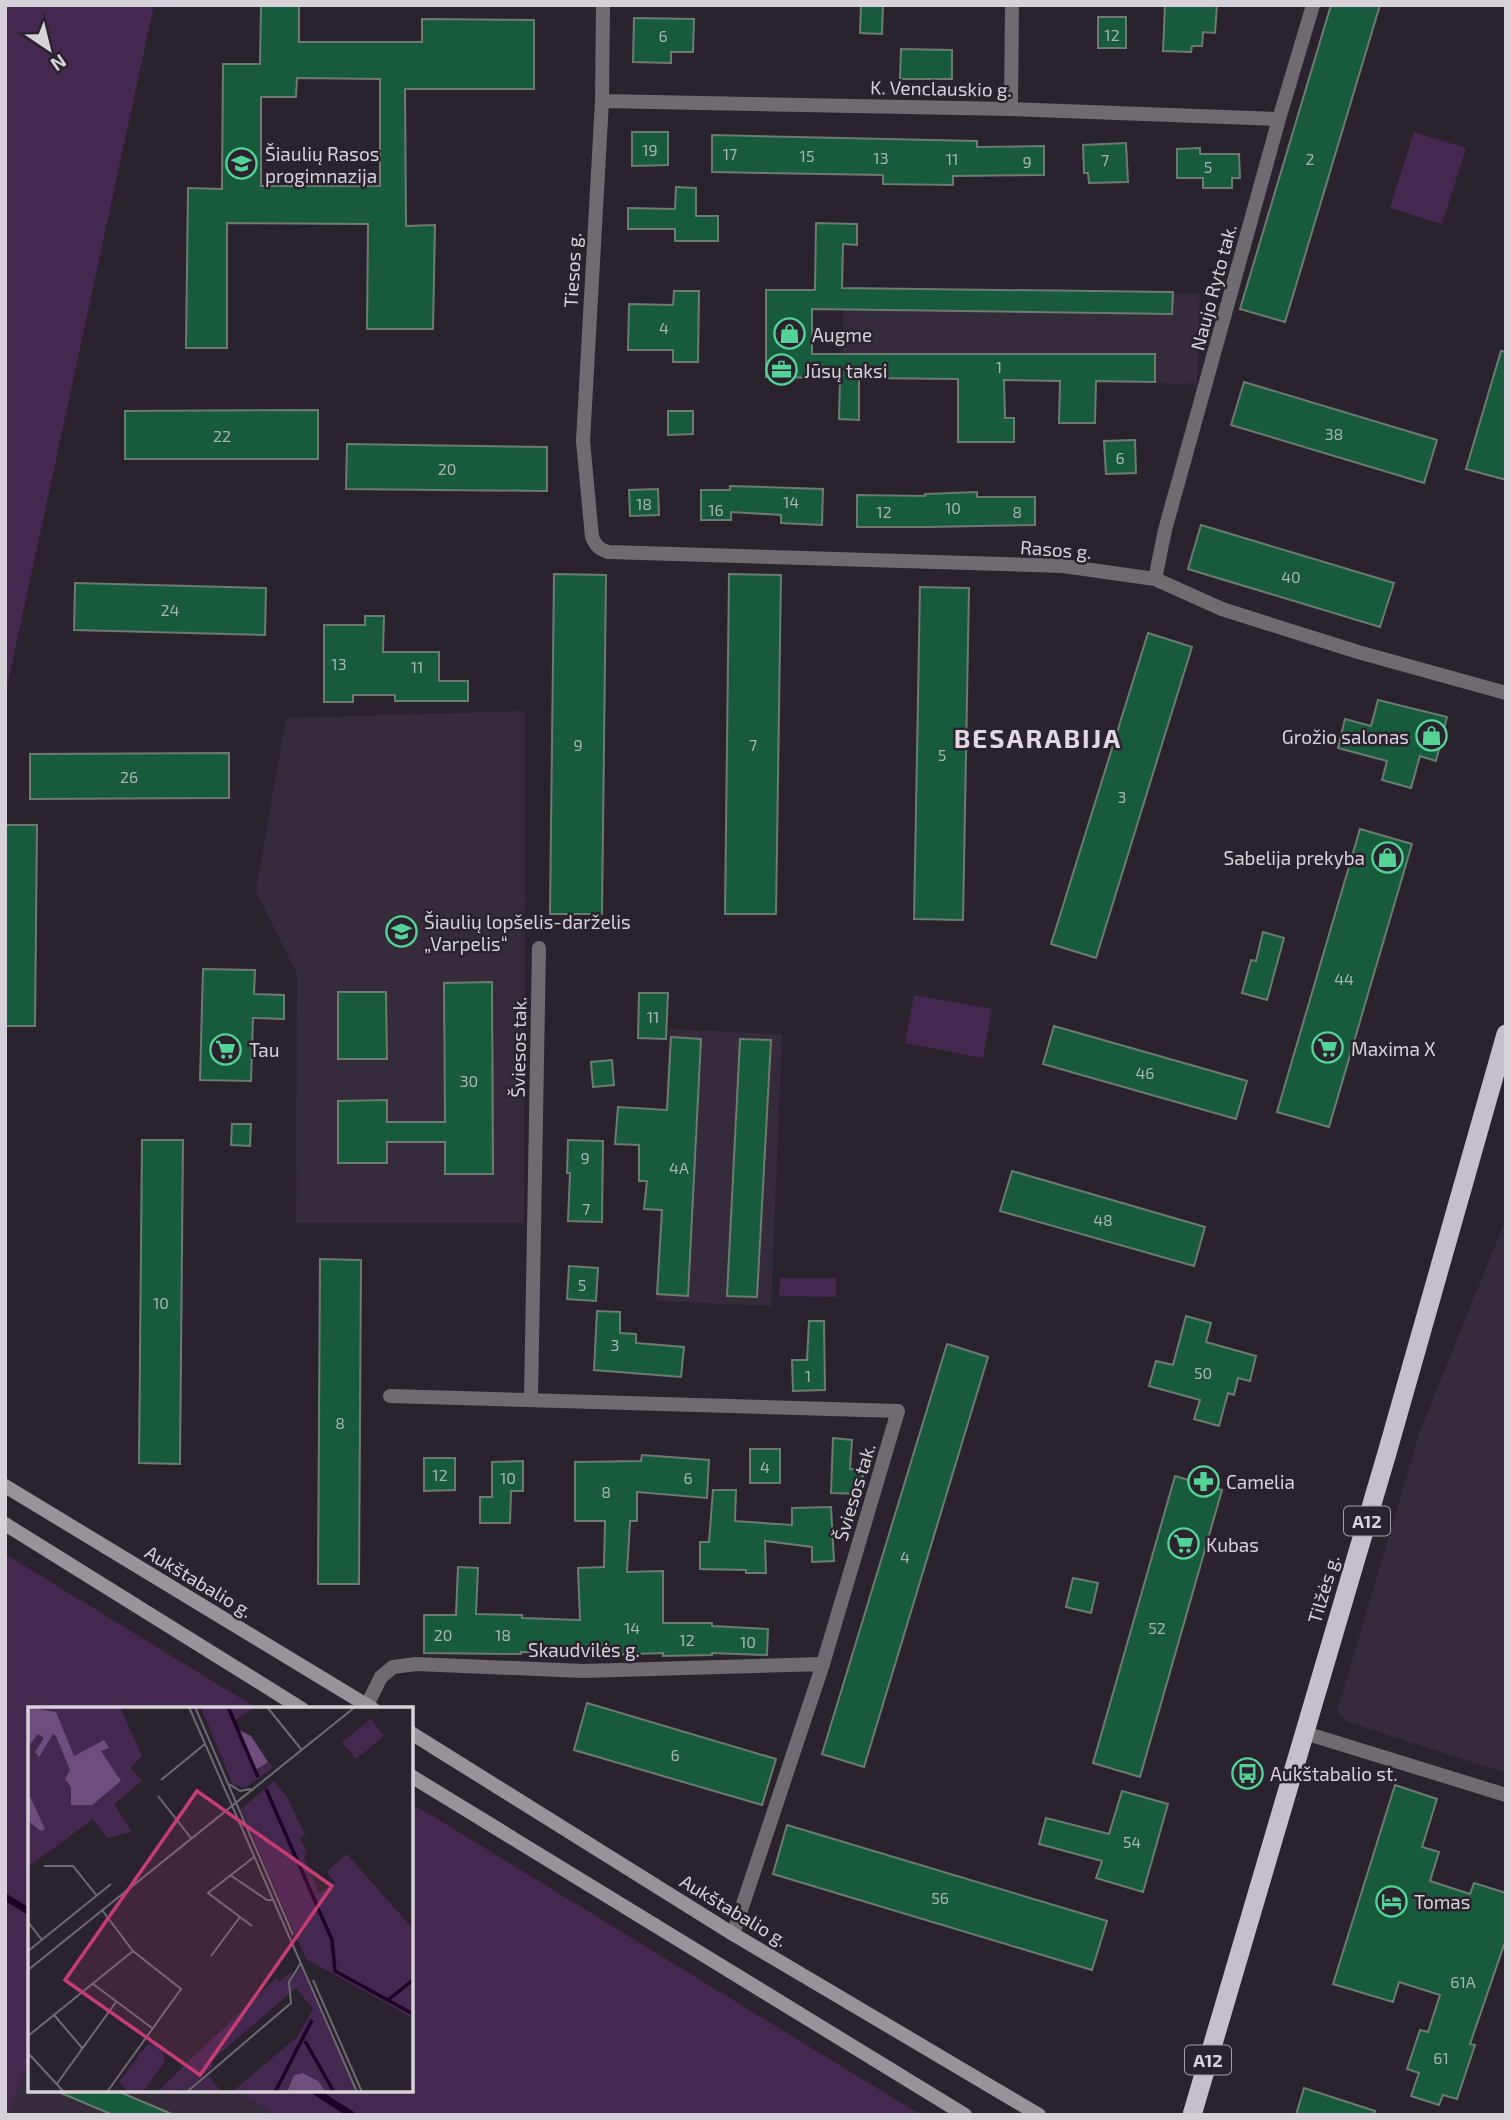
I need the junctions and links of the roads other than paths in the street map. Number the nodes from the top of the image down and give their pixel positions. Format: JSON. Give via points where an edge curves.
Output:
{"nodes":[{"id":1,"x":603,"y":5,"type":"edge"},
{"id":2,"x":1012,"y":5,"type":"edge"},
{"id":3,"x":1313,"y":5,"type":"edge"},
{"id":4,"x":602,"y":101,"type":"junction"},
{"id":5,"x":1012,"y":109,"type":"junction"},
{"id":6,"x":1279,"y":119,"type":"junction"},
{"id":7,"x":592,"y":537,"type":"joint"},
{"id":8,"x":1155,"y":579,"type":"junction"},
{"id":9,"x":1506,"y":693,"type":"edge"},
{"id":10,"x":539,"y":948,"type":"dead end"},
{"id":11,"x":1506,"y":1034,"type":"edge"},
{"id":12,"x":390,"y":1396,"type":"dead end"},
{"id":13,"x":531,"y":1399,"type":"junction"},
{"id":14,"x":5,"y":1486,"type":"edge"},
{"id":15,"x":5,"y":1524,"type":"edge"},
{"id":16,"x":822,"y":1664,"type":"junction"},
{"id":17,"x":299,"y":1707,"type":"edge"},
{"id":18,"x":370,"y":1707,"type":"edge"},
{"id":19,"x":1305,"y":1733,"type":"junction"},
{"id":20,"x":413,"y":1734,"type":"edge"},
{"id":21,"x":413,"y":1777,"type":"edge"},
{"id":22,"x":1506,"y":1795,"type":"edge"},
{"id":23,"x":733,"y":1934,"type":"junction"},
{"id":24,"x":965,"y":2115,"type":"edge"},
{"id":25,"x":1039,"y":2115,"type":"edge"},
{"id":26,"x":1192,"y":2115,"type":"edge"}],
"edges":[{"from":1,"to":4,"type":"street","name":"Tiesos g."},
{"from":2,"to":5,"type":"street"},
{"from":3,"to":6,"type":"street","name":"Naujo Ryto tak."},
{"from":4,"to":5,"type":"street","name":"K. Venclauskio g."},
{"from":4,"to":7,"type":"street","name":"Tiesos g.","via":[[583,440]]},
{"from":5,"to":6,"type":"street","name":"K. Venclauskio g."},
{"from":6,"to":8,"type":"street","name":"Naujo Ryto tak."},
{"from":7,"to":8,"type":"street","name":"Rasos g.","via":[[608,552],[1063,566]]},
{"from":8,"to":9,"type":"street","name":"Rasos g.","via":[[1255,619]]},
{"from":10,"to":13,"type":"street","name":"Šviesos tak."},
{"from":11,"to":19,"type":"highway","name":"Tilžės g.","number":"A12"},
{"from":12,"to":13,"type":"street","name":"Šviesos tak."},
{"from":13,"to":16,"type":"street","name":"Šviesos tak.","via":[[898,1410]]},
{"from":14,"to":18,"type":"main road","name":"Aukštabalio g."},
{"from":15,"to":17,"type":"main road"},
{"from":16,"to":18,"type":"street","name":"Skaudvilės g.","via":[[583,1671],[416,1664],[393,1667],[381,1677]]},
{"from":16,"to":23,"type":"street","name":"Šviesos tak."},
{"from":19,"to":22,"type":"street"},
{"from":19,"to":26,"type":"highway","name":"Tilžės g.","number":"A12"},
{"from":20,"to":23,"type":"main road","name":"Aukštabalio g."},
{"from":21,"to":24,"type":"main road"},
{"from":23,"to":25,"type":"main road","name":"Aukštabalio g."}]}
